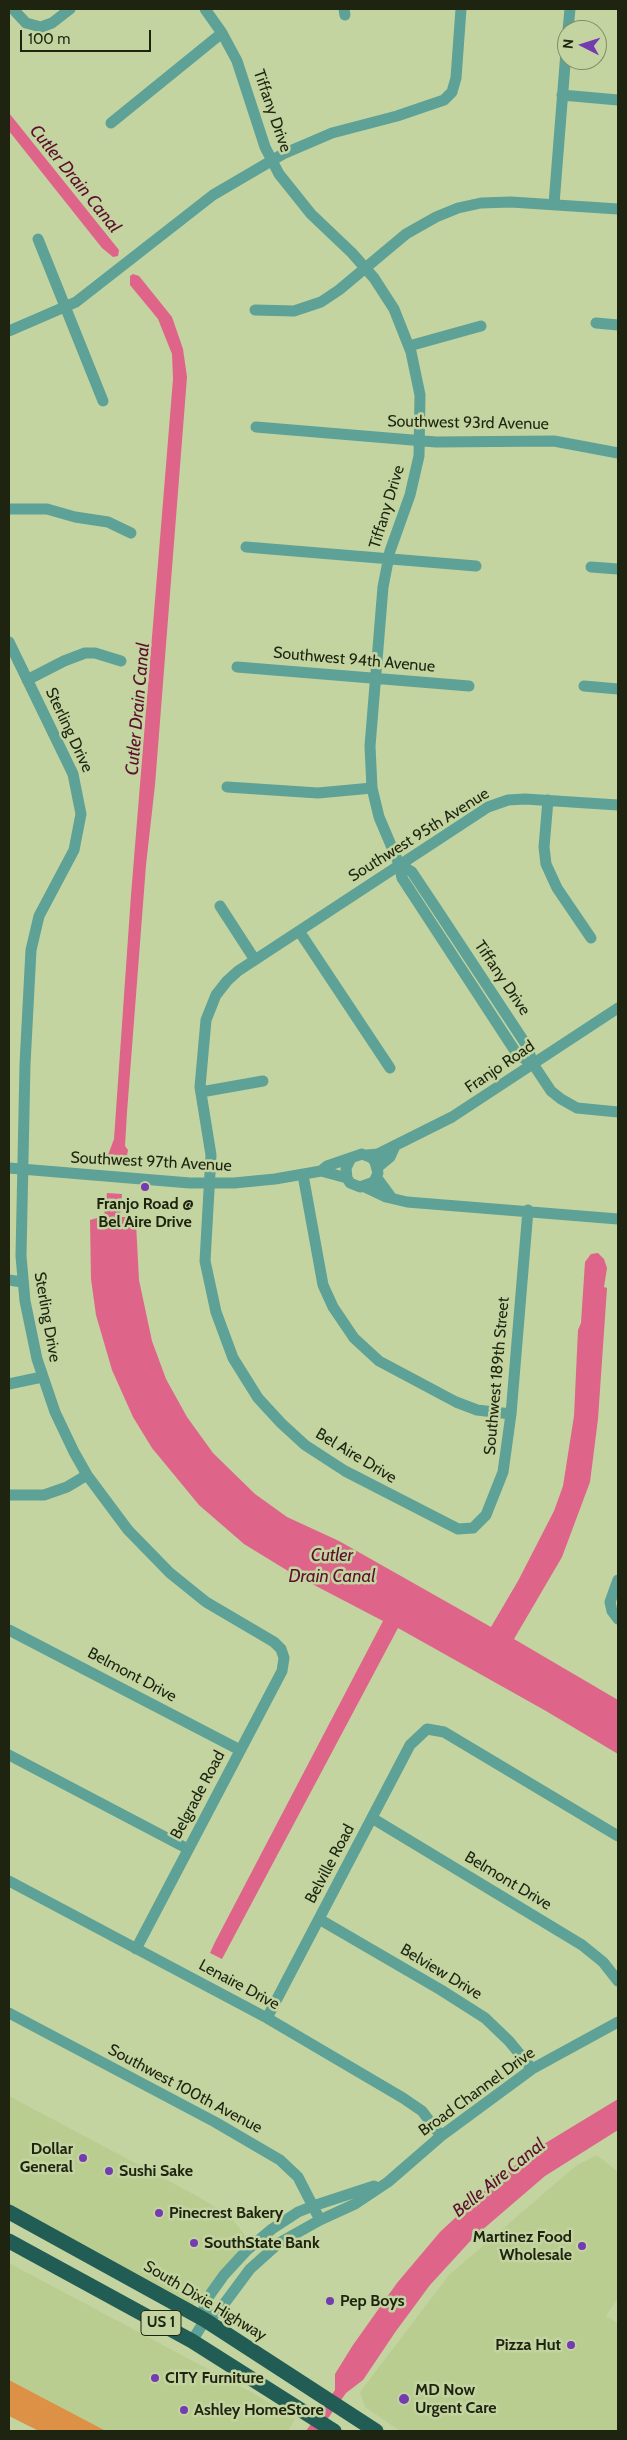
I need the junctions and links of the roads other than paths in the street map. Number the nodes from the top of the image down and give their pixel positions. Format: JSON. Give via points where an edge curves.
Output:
{"nodes":[{"id":1,"x":13,"y":9,"type":"edge"},
{"id":2,"x":70,"y":9,"type":"edge"},
{"id":3,"x":205,"y":9,"type":"edge"},
{"id":4,"x":461,"y":9,"type":"edge"},
{"id":5,"x":222,"y":33,"type":"junction"},
{"id":6,"x":564,"y":70,"type":"edge"},
{"id":7,"x":562,"y":95,"type":"junction"},
{"id":8,"x":618,"y":100,"type":"edge"},
{"id":9,"x":111,"y":123,"type":"dead end"},
{"id":10,"x":272,"y":161,"type":"junction"},
{"id":11,"x":554,"y":204,"type":"junction"},
{"id":12,"x":618,"y":209,"type":"edge"},
{"id":13,"x":38,"y":239,"type":"dead end"},
{"id":14,"x":366,"y":268,"type":"junction"},
{"id":15,"x":66,"y":308,"type":"junction"},
{"id":16,"x":255,"y":310,"type":"dead end"},
{"id":17,"x":596,"y":323,"type":"dead end"},
{"id":18,"x":618,"y":325,"type":"edge"},
{"id":19,"x":481,"y":326,"type":"dead end"},
{"id":20,"x":9,"y":331,"type":"edge"},
{"id":21,"x":410,"y":346,"type":"junction"},
{"id":22,"x":103,"y":401,"type":"dead end"},
{"id":23,"x":256,"y":427,"type":"dead end"},
{"id":24,"x":420,"y":441,"type":"junction"},
{"id":25,"x":618,"y":453,"type":"edge"},
{"id":26,"x":9,"y":509,"type":"edge"},
{"id":27,"x":131,"y":532,"type":"dead end"},
{"id":28,"x":246,"y":547,"type":"dead end"},
{"id":29,"x":388,"y":558,"type":"junction"},
{"id":30,"x":476,"y":566,"type":"dead end"},
{"id":31,"x":591,"y":567,"type":"dead end"},
{"id":32,"x":618,"y":569,"type":"edge"},
{"id":33,"x":9,"y":642,"type":"edge"},
{"id":34,"x":121,"y":661,"type":"dead end"},
{"id":35,"x":237,"y":667,"type":"dead end"},
{"id":36,"x":376,"y":678,"type":"junction"},
{"id":37,"x":27,"y":680,"type":"junction"},
{"id":38,"x":469,"y":686,"type":"dead end"},
{"id":39,"x":584,"y":686,"type":"dead end"},
{"id":40,"x":618,"y":689,"type":"edge"},
{"id":41,"x":227,"y":787,"type":"dead end"},
{"id":42,"x":372,"y":788,"type":"junction"},
{"id":43,"x":548,"y":800,"type":"junction"},
{"id":44,"x":618,"y":805,"type":"edge"},
{"id":45,"x":399,"y":864,"type":"junction"},
{"id":46,"x":220,"y":906,"type":"dead end"},
{"id":47,"x":300,"y":931,"type":"junction"},
{"id":48,"x":591,"y":938,"type":"dead end"},
{"id":49,"x":255,"y":960,"type":"junction"},
{"id":50,"x":618,"y":1008,"type":"edge"},
{"id":51,"x":533,"y":1064,"type":"junction"},
{"id":52,"x":390,"y":1068,"type":"dead end"},
{"id":53,"x":263,"y":1081,"type":"dead end"},
{"id":54,"x":201,"y":1092,"type":"junction"},
{"id":55,"x":618,"y":1112,"type":"edge"},
{"id":56,"x":395,"y":1146,"type":"junction"},
{"id":57,"x":367,"y":1155,"type":"junction"},
{"id":58,"x":351,"y":1158,"type":"junction"},
{"id":59,"x":9,"y":1168,"type":"edge"},
{"id":60,"x":24,"y":1169,"type":"junction"},
{"id":61,"x":321,"y":1171,"type":"junction"},
{"id":62,"x":377,"y":1172,"type":"junction"},
{"id":63,"x":303,"y":1175,"type":"junction"},
{"id":64,"x":347,"y":1178,"type":"junction"},
{"id":65,"x":209,"y":1184,"type":"junction"},
{"id":66,"x":365,"y":1187,"type":"junction"},
{"id":67,"x":391,"y":1197,"type":"junction"},
{"id":68,"x":528,"y":1210,"type":"junction"},
{"id":69,"x":618,"y":1219,"type":"edge"},
{"id":70,"x":9,"y":1280,"type":"edge"},
{"id":71,"x":22,"y":1282,"type":"junction"},
{"id":72,"x":42,"y":1377,"type":"junction"},
{"id":73,"x":9,"y":1384,"type":"edge"},
{"id":74,"x":511,"y":1414,"type":"junction"},
{"id":75,"x":87,"y":1476,"type":"junction"},
{"id":76,"x":9,"y":1494,"type":"edge"},
{"id":77,"x":465,"y":1530,"type":"joint"},
{"id":78,"x":618,"y":1580,"type":"edge"},
{"id":79,"x":618,"y":1619,"type":"edge"},
{"id":80,"x":9,"y":1630,"type":"edge"},
{"id":81,"x":283,"y":1654,"type":"joint"},
{"id":82,"x":240,"y":1750,"type":"junction"},
{"id":83,"x":9,"y":1756,"type":"edge"},
{"id":84,"x":372,"y":1818,"type":"junction"},
{"id":85,"x":618,"y":1836,"type":"edge"},
{"id":86,"x":188,"y":1849,"type":"junction"},
{"id":87,"x":9,"y":1881,"type":"edge"},
{"id":88,"x":319,"y":1919,"type":"junction"},
{"id":89,"x":136,"y":1949,"type":"junction"},
{"id":90,"x":618,"y":1981,"type":"edge"},
{"id":91,"x":9,"y":2013,"type":"edge"},
{"id":92,"x":267,"y":2018,"type":"junction"},
{"id":93,"x":618,"y":2022,"type":"edge"},
{"id":94,"x":532,"y":2069,"type":"junction"},
{"id":95,"x":442,"y":2136,"type":"junction"},
{"id":96,"x":388,"y":2182,"type":"junction"},
{"id":97,"x":313,"y":2206,"type":"junction"},
{"id":98,"x":11,"y":2215,"type":"edge"},
{"id":99,"x":320,"y":2220,"type":"junction"},
{"id":100,"x":9,"y":2241,"type":"edge"},
{"id":101,"x":205,"y":2320,"type":"junction"},
{"id":102,"x":192,"y":2341,"type":"junction"},
{"id":103,"x":333,"y":2430,"type":"edge"},
{"id":104,"x":376,"y":2431,"type":"edge"}],
"edges":[{"from":1,"to":2,"type":"street","via":[[26,24],[38,27],[49,25]]},
{"from":3,"to":5,"type":"street","name":"Tiffany Drive"},
{"from":4,"to":10,"type":"street","via":[[456,78],[448,96],[429,107],[332,133]]},
{"from":5,"to":9,"type":"street"},
{"from":5,"to":10,"type":"street","name":"Tiffany Drive","via":[[237,61]]},
{"from":6,"to":7,"type":"street"},
{"from":7,"to":8,"type":"street"},
{"from":7,"to":11,"type":"street"},
{"from":10,"to":14,"type":"street","name":"Tiffany Drive","via":[[300,202]]},
{"from":10,"to":15,"type":"street","via":[[213,195],[86,296]]},
{"from":11,"to":12,"type":"street"},
{"from":11,"to":14,"type":"street","via":[[492,202],[458,208],[406,234]]},
{"from":13,"to":15,"type":"street"},
{"from":14,"to":16,"type":"street","via":[[312,306],[294,311]]},
{"from":14,"to":21,"type":"street","name":"Tiffany Drive","via":[[394,309]]},
{"from":15,"to":20,"type":"street"},
{"from":15,"to":22,"type":"street"},
{"from":17,"to":18,"type":"street"},
{"from":19,"to":21,"type":"street"},
{"from":21,"to":24,"type":"street","name":"Tiffany Drive","via":[[420,395]]},
{"from":23,"to":24,"type":"street","name":"Southwest 93rd Avenue"},
{"from":24,"to":25,"type":"street","name":"Southwest 93rd Avenue","via":[[548,441]]},
{"from":24,"to":29,"type":"street","name":"Tiffany Drive","via":[[414,481]]},
{"from":26,"to":27,"type":"street","via":[[47,509],[108,522]]},
{"from":28,"to":29,"type":"street"},
{"from":29,"to":30,"type":"street"},
{"from":29,"to":36,"type":"street","name":"Tiffany Drive"},
{"from":31,"to":32,"type":"street"},
{"from":33,"to":37,"type":"street","name":"Sterling Drive"},
{"from":34,"to":37,"type":"street","via":[[85,653]]},
{"from":35,"to":36,"type":"street","name":"Southwest 94th Avenue"},
{"from":36,"to":38,"type":"street","name":"Southwest 94th Avenue"},
{"from":36,"to":42,"type":"street","name":"Tiffany Drive","via":[[370,746]]},
{"from":37,"to":60,"type":"street","name":"Sterling Drive","via":[[74,774],[81,814],[74,850],[43,906],[32,940],[25,1064]]},
{"from":39,"to":40,"type":"street"},
{"from":41,"to":42,"type":"street","via":[[318,793]]},
{"from":42,"to":45,"type":"street","name":"Tiffany Drive","via":[[383,830]]},
{"from":43,"to":44,"type":"street","name":"Southwest 95th Avenue"},
{"from":43,"to":45,"type":"street","name":"Southwest 95th Avenue","via":[[516,799],[494,804]]},
{"from":43,"to":48,"type":"street","via":[[544,847],[546,864],[557,888]]},
{"from":45,"to":47,"type":"street","name":"Southwest 95th Avenue"},
{"from":45,"to":51,"type":"street","name":"Tiffany Drive","via":[[412,872],[428,895],[528,1046]]},
{"from":46,"to":49,"type":"street"},
{"from":47,"to":49,"type":"street","name":"Southwest 95th Avenue"},
{"from":47,"to":52,"type":"street"},
{"from":49,"to":54,"type":"street","name":"Southwest 95th Avenue","via":[[226,981],[208,1013],[201,1058]]},
{"from":50,"to":51,"type":"street","name":"Franjo Road"},
{"from":51,"to":55,"type":"street","name":"Tiffany Drive","via":[[551,1091],[569,1104]]},
{"from":51,"to":56,"type":"street","name":"Franjo Road","via":[[452,1117]]},
{"from":53,"to":54,"type":"street"},
{"from":54,"to":65,"type":"street","name":"Bel Aire Drive","via":[[210,1144]]},
{"from":56,"to":57,"type":"street","name":"Franjo Road"},
{"from":56,"to":62,"type":"street","name":"Franjo Road"},
{"from":57,"to":58,"type":"street"},
{"from":57,"to":62,"type":"street","via":[[376,1162]]},
{"from":58,"to":61,"type":"street","name":"Southwest 97th Avenue"},
{"from":58,"to":64,"type":"street","via":[[346,1168]]},
{"from":59,"to":60,"type":"street","name":"Southwest 97th Avenue"},
{"from":60,"to":65,"type":"street","name":"Southwest 97th Avenue"},
{"from":60,"to":71,"type":"street","name":"Sterling Drive"},
{"from":61,"to":63,"type":"street","name":"Southwest 97th Avenue"},
{"from":61,"to":64,"type":"street","name":"Southwest 97th Avenue"},
{"from":62,"to":66,"type":"street"},
{"from":62,"to":67,"type":"street"},
{"from":63,"to":65,"type":"street","name":"Southwest 97th Avenue"},
{"from":63,"to":74,"type":"street","via":[[323,1285],[354,1338],[379,1361],[456,1402],[477,1410]]},
{"from":64,"to":66,"type":"street","via":[[355,1186]]},
{"from":65,"to":77,"type":"street","name":"Bel Aire Drive","via":[[205,1251],[208,1282],[225,1340],[250,1388],[288,1431],[324,1458],[441,1522]]},
{"from":66,"to":67,"type":"street","via":[[386,1198]]},
{"from":67,"to":68,"type":"street","via":[[407,1202]]},
{"from":68,"to":69,"type":"street"},
{"from":68,"to":74,"type":"street","name":"Southwest 189th Street"},
{"from":70,"to":71,"type":"street"},
{"from":71,"to":72,"type":"street","name":"Sterling Drive"},
{"from":72,"to":73,"type":"street"},
{"from":72,"to":75,"type":"street","name":"Sterling Drive"},
{"from":74,"to":77,"type":"street","name":"Southwest 189th Street","via":[[505,1463],[494,1499],[481,1521]]},
{"from":75,"to":76,"type":"street","via":[[44,1496]]},
{"from":75,"to":81,"type":"street","name":"Sterling Drive","via":[[128,1530],[170,1573],[206,1602],[274,1642]]},
{"from":78,"to":79,"type":"street","via":[[611,1594],[611,1608]]},
{"from":80,"to":82,"type":"street","name":"Belmont Drive"},
{"from":81,"to":82,"type":"street","name":"Belgrade Road","via":[[282,1671]]},
{"from":82,"to":86,"type":"street","name":"Belgrade Road"},
{"from":83,"to":86,"type":"street"},
{"from":84,"to":85,"type":"street","name":"Belville Road","via":[[410,1745],[427,1729],[444,1732]]},
{"from":84,"to":88,"type":"street","name":"Belville Road"},
{"from":84,"to":90,"type":"street","name":"Belmont Drive","via":[[582,1945],[603,1962]]},
{"from":86,"to":89,"type":"street","name":"Belgrade Road"},
{"from":87,"to":89,"type":"street","name":"Lenaire Drive"},
{"from":88,"to":92,"type":"street","name":"Belville Road"},
{"from":88,"to":94,"type":"street","name":"Belview Drive","via":[[484,2018]]},
{"from":89,"to":92,"type":"street","name":"Lenaire Drive"},
{"from":91,"to":97,"type":"street","name":"Southwest 100th Avenue","via":[[280,2160],[294,2171]]},
{"from":92,"to":95,"type":"street","name":"Lenaire Drive","via":[[417,2107]]},
{"from":93,"to":94,"type":"street","name":"Broad Channel Drive"},
{"from":94,"to":95,"type":"street","name":"Broad Channel Drive"},
{"from":95,"to":96,"type":"street","name":"Broad Channel Drive"},
{"from":96,"to":97,"type":"street","name":"Broad Channel Drive"},
{"from":96,"to":99,"type":"street","name":"Broad Channel Drive","via":[[356,2204]]},
{"from":97,"to":99,"type":"street","name":"Southwest 100th Avenue"},
{"from":97,"to":101,"type":"street","name":"Broad Channel Drive","via":[[278,2225],[247,2250],[204,2303]]},
{"from":98,"to":101,"type":"highway","name":"South Dixie Highway","number":"US 1"},
{"from":99,"to":101,"type":"street","name":"Broad Channel Drive","via":[[267,2253],[250,2269],[218,2312]]},
{"from":100,"to":102,"type":"highway","number":"US 1"},
{"from":101,"to":102,"type":"street","name":"Broad Channel Drive"},
{"from":101,"to":104,"type":"highway","name":"South Dixie Highway","number":"US 1"},
{"from":102,"to":103,"type":"highway","number":"US 1"}]}
